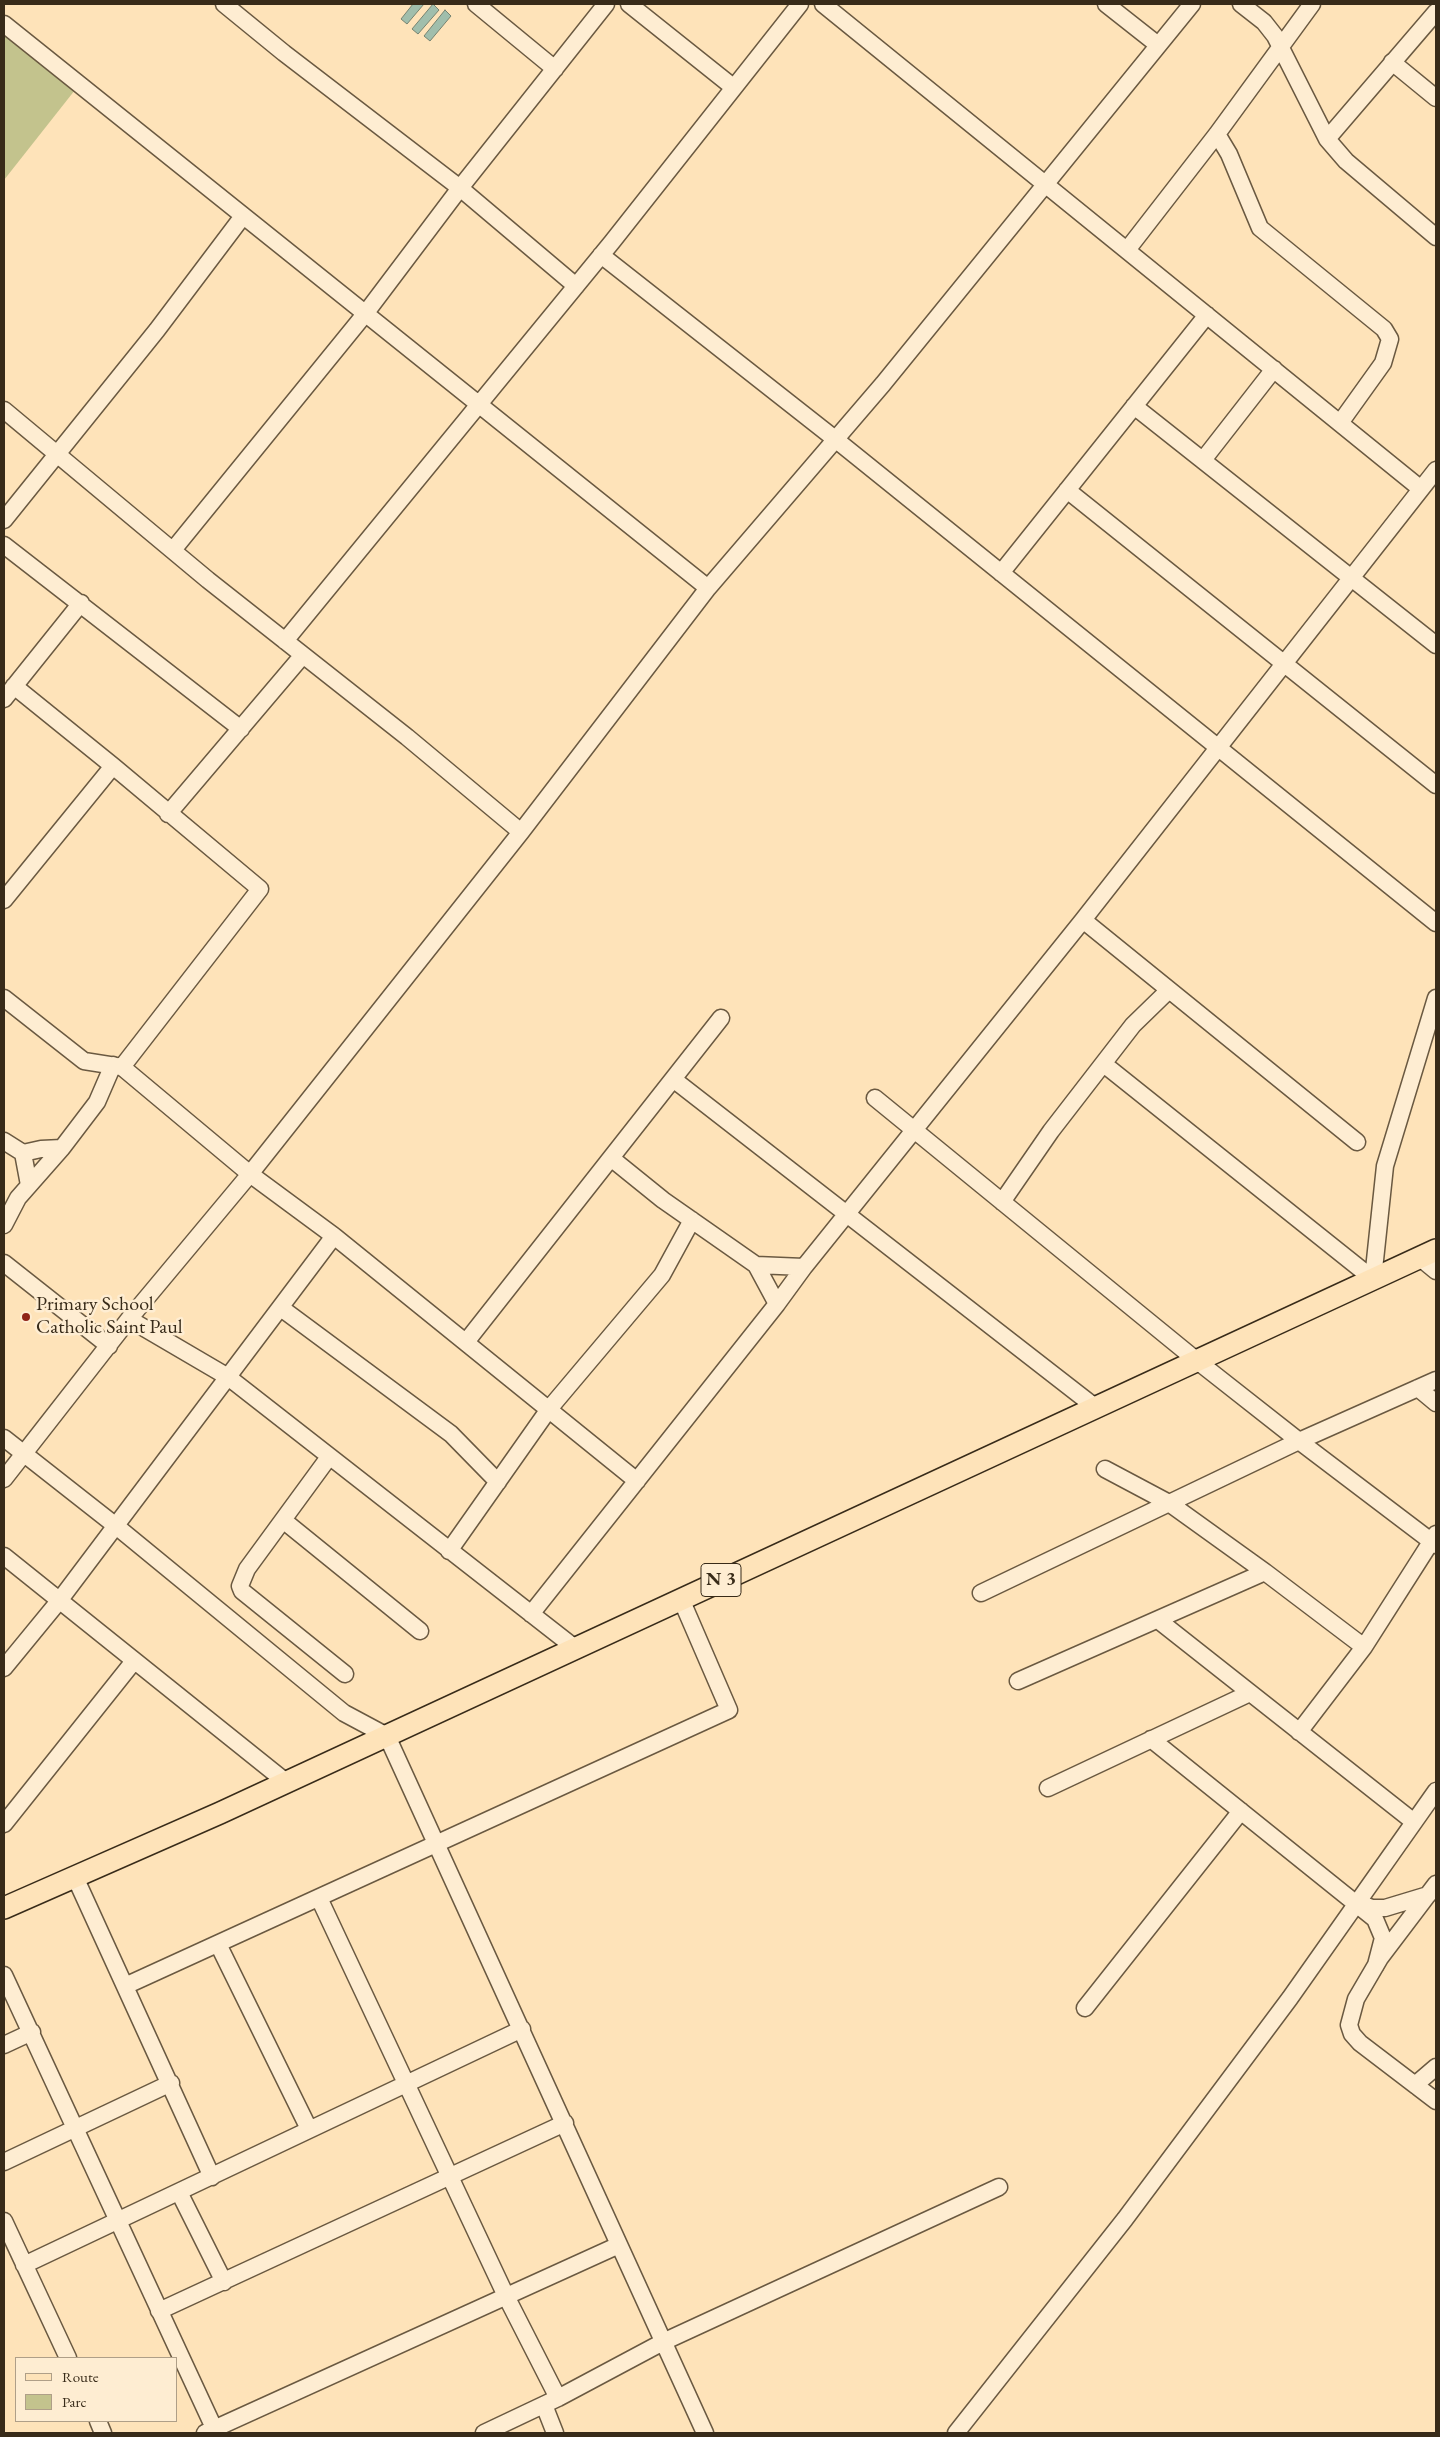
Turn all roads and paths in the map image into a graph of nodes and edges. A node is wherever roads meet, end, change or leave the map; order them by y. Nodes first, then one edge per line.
1 (224, 4) edge
2 (476, 4) edge
3 (606, 4) edge
4 (629, 4) edge
5 (800, 4) edge
6 (823, 4) edge
7 (1106, 4) edge
8 (1192, 4) edge
9 (1241, 4) edge
10 (1312, 4) edge
11 (1436, 12) edge
12 (4, 24) edge
13 (1158, 45) junction
14 (1280, 47) junction
15 (1392, 62) junction
16 (555, 69) junction
17 (733, 87) junction
18 (1436, 98) edge
19 (1217, 134) junction
20 (1327, 139) junction
21 (1046, 184) junction
22 (460, 188) junction
23 (243, 216) junction
24 (1436, 237) edge
25 (1127, 250) junction
26 (601, 256) junction
27 (576, 286) junction
28 (365, 314) junction
29 (1206, 315) junction
30 (1274, 369) junction
31 (479, 405) junction
32 (1134, 406) junction
33 (4, 410) edge
34 (1340, 423) junction
35 (835, 439) junction
36 (57, 454) junction
37 (1203, 460) junction
38 (1436, 470) edge
39 (1422, 489) junction
40 (1067, 490) junction
41 (4, 520) edge
42 (4, 545) edge
43 (173, 550) junction
44 (1001, 573) junction
45 (1351, 578) junction
46 (708, 588) junction
47 (80, 603) junction
48 (285, 641) junction
49 (1436, 645) edge
50 (303, 655) junction
51 (1285, 663) junction
52 (9, 693) edge
53 (241, 729) junction
54 (1218, 748) junction
55 (113, 766) junction
56 (1436, 785) edge
57 (168, 814) junction
58 (521, 832) junction
59 (4, 900) edge
60 (1083, 920) junction
61 (1436, 923) edge
62 (1169, 990) junction
63 (4, 998) edge
64 (1436, 998) edge
65 (721, 1018) dead end
66 (1105, 1064) junction
67 (117, 1066) junction
68 (673, 1079) junction
69 (875, 1098) dead end
70 (914, 1131) junction
71 (4, 1141) edge
72 (1357, 1142) dead end
73 (62, 1148) junction
74 (23, 1153) junction
75 (611, 1158) junction
76 (250, 1174) junction
77 (29, 1185) junction
78 (1002, 1202) junction
79 (848, 1215) junction
80 (692, 1220) junction
81 (4, 1225) edge
82 (334, 1236) junction
83 (1428, 1254) edge
84 (4, 1263) edge
85 (756, 1265) junction
86 (804, 1267) junction
87 (1436, 1271) edge
88 (1373, 1279) junction
89 (778, 1304) junction
90 (281, 1308) junction
91 (129, 1319) junction
92 (466, 1342) junction
93 (108, 1346) junction
94 (1196, 1360) junction
95 (228, 1378) junction
96 (1436, 1380) edge
97 (1418, 1388) junction
98 (1436, 1403) edge
99 (1095, 1407) junction
100 (549, 1410) junction
101 (4, 1438) edge
102 (1298, 1441) junction
103 (24, 1454) junction
104 (329, 1456) junction
105 (1105, 1469) dead end
106 (4, 1478) edge
107 (637, 1481) junction
108 (498, 1482) junction
109 (1169, 1503) junction
110 (283, 1520) junction
111 (116, 1526) junction
112 (1434, 1540) edge
113 (449, 1550) junction
114 (4, 1556) edge
115 (1265, 1572) junction
116 (980, 1593) dead end
117 (681, 1599) junction
118 (60, 1601) junction
119 (531, 1614) junction
120 (1158, 1620) junction
121 (420, 1631) dead end
122 (1364, 1647) junction
123 (574, 1648) junction
124 (134, 1661) junction
125 (4, 1668) edge
126 (345, 1674) dead end
127 (1018, 1681) dead end
128 (1250, 1693) junction
129 (1299, 1732) junction
130 (387, 1736) junction
131 (1151, 1740) junction
132 (286, 1782) junction
133 (1048, 1788) dead end
134 (1436, 1791) edge
135 (1241, 1811) junction
136 (1414, 1822) junction
137 (4, 1824) edge
138 (437, 1845) junction
139 (75, 1877) junction
140 (1432, 1889) edge
141 (319, 1898) junction
142 (1356, 1903) junction
143 (4, 1908) edge
144 (218, 1944) junction
145 (1376, 1965) junction
146 (4, 1975) edge
147 (125, 1986) junction
148 (1085, 2008) dead end
149 (522, 2029) junction
150 (32, 2032) junction
151 (4, 2045) edge
152 (1436, 2068) edge
153 (170, 2083) junction
154 (407, 2083) junction
155 (1415, 2085) junction
156 (1436, 2101) edge
157 (564, 2123) junction
158 (75, 2128) junction
159 (309, 2129) junction
160 (4, 2162) edge
161 (212, 2177) junction
162 (451, 2178) junction
163 (999, 2186) dead end
164 (179, 2192) junction
165 (4, 2221) edge
166 (117, 2221) junction
167 (619, 2245) junction
168 (24, 2265) junction
169 (224, 2282) junction
170 (506, 2296) junction
171 (159, 2311) junction
172 (663, 2342) junction
173 (68, 2357) edge
174 (551, 2402) junction
175 (209, 2431) edge
176 (484, 2433) edge
177 (555, 2433) edge
178 (705, 2433) edge
179 (956, 2433) edge

1 - 22 street
2 - 16 street
3 - 16 street
4 - 17 street
5 - 17 street
6 - 21 street
7 - 13 street
8 - 13 street
9 - 14 street
10 - 14 street
11 - 15 street
12 - 23 street
13 - 21 street
14 - 19 street
14 - 20 street
15 - 18 street
15 - 20 street
16 - 22 street
17 - 26 street
19 - 25 street
19 - 34 street
20 - 24 street
21 - 25 street
21 - 35 street
22 - 27 street
22 - 28 street
23 - 28 street
23 - 36 street
25 - 29 street
26 - 27 street
26 - 35 street
27 - 31 street
28 - 31 street
28 - 43 street
29 - 30 street
29 - 32 street
30 - 34 street
30 - 37 street
31 - 46 street
31 - 48 street
32 - 37 street
32 - 40 street
33 - 36 street
34 - 39 street
35 - 44 street
35 - 46 street
36 - 41 street
36 - 43 street
37 - 45 street
38 - 39 street
39 - 45 street
40 - 44 street
40 - 51 street
42 - 47 street
43 - 48 street
44 - 54 street
45 - 49 street
45 - 51 street
46 - 58 street
47 - 52 street
47 - 53 street
48 - 50 street
50 - 53 street
50 - 58 street
51 - 54 street
51 - 56 street
52 - 55 street
53 - 57 street
54 - 60 street
54 - 61 street
55 - 57 street
55 - 59 street
57 - 67 street
58 - 76 street
60 - 62 street
60 - 70 street
62 - 66 street
62 - 72 street
63 - 67 street
64 - 88 street
65 - 68 street
66 - 78 street
66 - 88 street
67 - 73 street
67 - 76 street
68 - 75 street
68 - 79 street
69 - 70 street
70 - 78 street
70 - 79 street
71 - 74 street
73 - 74 street
73 - 77 street
74 - 77 street
75 - 80 street
75 - 92 street
76 - 82 street
76 - 91 street
77 - 81 street
78 - 94 street
79 - 86 street
79 - 99 street
80 - 85 street
80 - 100 street
82 - 90 street
82 - 92 street
83 - 87 street
83 - 88 main road, N 3
84 - 93 street
85 - 86 street
85 - 89 street
86 - 89 street
88 - 94 main road, N 3
89 - 107 street
90 - 95 street
90 - 108 street
91 - 93 street
91 - 95 street
92 - 100 street
93 - 103 street
94 - 99 main road, N 3
94 - 102 street
95 - 104 street
95 - 111 street
96 - 97 street
97 - 98 street
97 - 102 street
99 - 117 main road, N 3
100 - 107 street
100 - 108 street
101 - 103 street
102 - 109 street
102 - 112 street
103 - 106 street
103 - 111 street
104 - 110 street
104 - 113 street
105 - 109 street
107 - 119 street
108 - 113 street
109 - 115 street
109 - 116 street
110 - 121 street
110 - 126 street
111 - 118 street
111 - 130 street
112 - 122 street
113 - 119 street
114 - 118 street
115 - 120 street
115 - 122 street
117 - 123 main road, N 3
117 - 138 street
118 - 124 street
118 - 125 street
119 - 123 street
120 - 127 street
120 - 128 street
122 - 129 street
123 - 130 main road, N 3
124 - 132 street
124 - 137 street
128 - 129 street
128 - 131 street
129 - 136 street
130 - 132 main road, N 3
130 - 138 street
131 - 133 street
131 - 135 street
132 - 139 main road, N 3
134 - 136 street
135 - 142 street
135 - 148 street
136 - 142 street
138 - 141 street
138 - 149 street
139 - 143 main road, N 3
139 - 147 street
140 - 142 street
140 - 145 street
141 - 144 street
141 - 154 street
142 - 145 street
142 - 179 street
144 - 147 street
144 - 159 street
145 - 155 street
146 - 150 street
147 - 153 street
149 - 154 street
149 - 157 street
150 - 151 street
150 - 158 street
152 - 155 street
153 - 158 street
153 - 161 street
154 - 159 street
154 - 162 street
155 - 156 street
157 - 162 street
157 - 167 street
158 - 160 street
158 - 166 street
159 - 161 street
161 - 164 street
162 - 169 street
162 - 170 street
163 - 172 street
164 - 166 street
164 - 169 street
165 - 168 street
166 - 168 street
166 - 171 street
167 - 170 street
167 - 172 street
168 - 173 street
169 - 171 street
170 - 174 street
170 - 175 street
171 - 175 street
172 - 174 street
172 - 178 street
174 - 176 street
174 - 177 street

